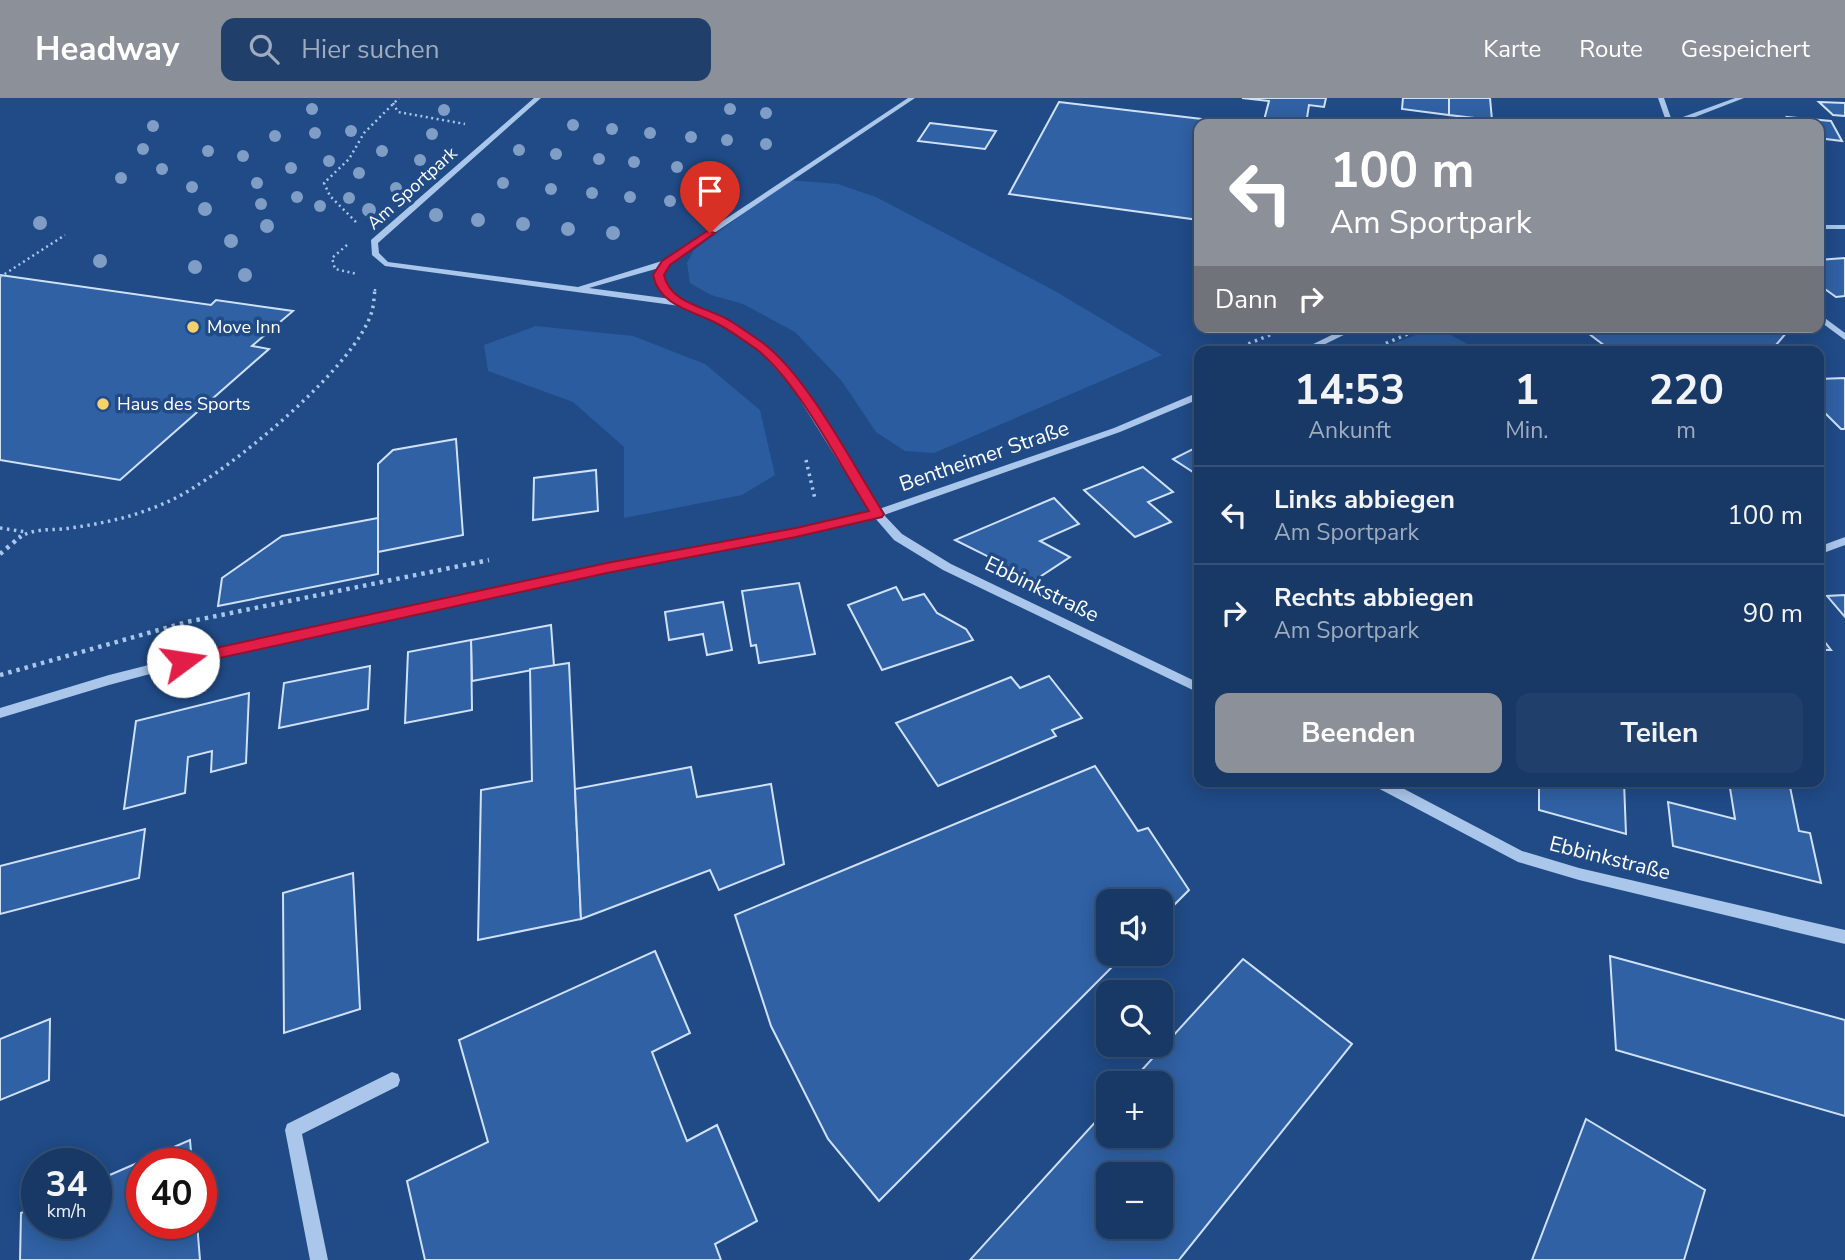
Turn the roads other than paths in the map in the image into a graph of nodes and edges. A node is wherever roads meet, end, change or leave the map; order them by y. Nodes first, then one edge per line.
1 (538, 98) edge
2 (912, 98) edge
3 (1661, 98) edge
4 (1741, 98) edge
5 (1669, 119) edge
6 (1684, 119) edge
7 (1824, 227) edge
8 (1845, 227) edge
9 (665, 263) junction
10 (574, 289) junction
11 (681, 303) junction
12 (1824, 321) edge
13 (1343, 333) edge
14 (1845, 337) edge
15 (1314, 346) edge
16 (1194, 397) edge
17 (877, 514) junction
18 (1845, 541) edge
19 (1824, 549) edge
20 (1194, 686) edge
21 (0, 713) edge
22 (1388, 787) edge
23 (1845, 937) edge
24 (392, 1080) dead end
25 (319, 1260) edge

1 - 10 street, Am Sportpark
2 - 9 street, Am Sportpark
3 - 5 street
4 - 6 street
7 - 8 street
9 - 10 street, Am Sportpark
9 - 11 street, Am Sportpark
10 - 11 street, Am Sportpark
11 - 17 street, Am Sportpark
12 - 14 street
13 - 15 street
16 - 17 street, Bentheimer Straße
17 - 20 street, Ebbinkstraße
17 - 21 street, Bentheimer Straße
18 - 19 street
22 - 23 street, Ebbinkstraße
24 - 25 street

